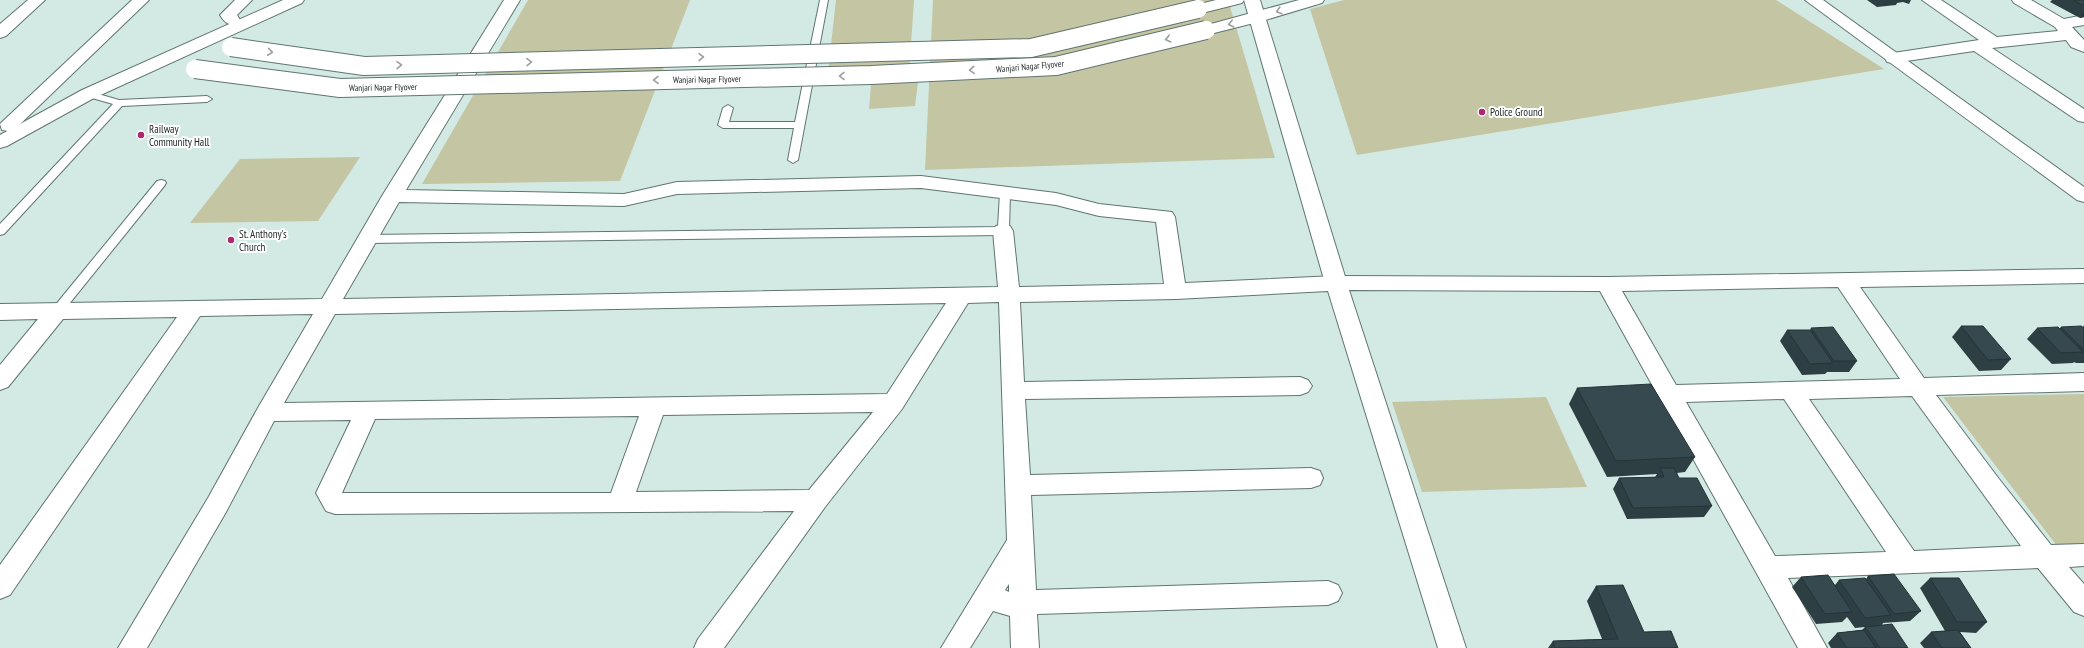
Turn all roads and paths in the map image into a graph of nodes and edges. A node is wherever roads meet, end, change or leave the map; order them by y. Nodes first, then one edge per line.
1 (37, 0) edge
2 (141, 0) edge
3 (244, 0) edge
4 (279, 0) edge
5 (296, 0) edge
6 (512, 0) edge
7 (824, 0) edge
8 (1236, 0) edge
9 (1252, 0) edge
10 (1316, 0) edge
11 (1813, 0) edge
12 (1930, 0) edge
13 (2020, 0) edge
14 (1256, 18) junction
15 (232, 20) junction
16 (2084, 20) edge
17 (2066, 30) junction
18 (0, 33) edge
19 (194, 41) junction
20 (1985, 43) junction
21 (2084, 48) edge
22 (1893, 58) junction
23 (147, 63) junction
24 (88, 94) junction
25 (207, 99) dead end
26 (119, 103) junction
27 (728, 108) dead end
28 (2084, 117) edge
29 (800, 125) junction
30 (4, 128) edge
31 (0, 142) edge
32 (793, 160) dead end
33 (161, 183) dead end
34 (1005, 193) junction
35 (392, 196) junction
36 (2084, 196) edge
37 (0, 231) edge
38 (1003, 231) junction
39 (367, 239) junction
40 (2084, 276) edge
41 (1844, 280) junction
42 (1336, 283) junction
43 (1607, 284) junction
44 (1176, 292) junction
45 (1009, 295) junction
46 (962, 296) junction
47 (327, 306) junction
48 (194, 309) junction
49 (57, 311) junction
50 (0, 312) edge
51 (0, 381) edge
52 (2084, 382) edge
53 (1300, 386) dead end
54 (1918, 387) junction
55 (1790, 390) junction
56 (1013, 391) junction
57 (1669, 394) junction
58 (894, 403) junction
59 (654, 408) junction
60 (367, 411) junction
61 (267, 412) junction
62 (1311, 478) dead end
63 (1018, 485) junction
64 (816, 500) junction
65 (620, 503) junction
66 (1021, 540) junction
67 (2084, 555) edge
68 (2044, 557) junction
69 (1908, 563) junction
70 (1766, 568) junction
71 (0, 587) edge
72 (1328, 592) dead end
73 (986, 597) junction
74 (2084, 604) edge
75 (1024, 605) junction
76 (132, 648) edge
77 (708, 648) edge
78 (955, 648) edge
79 (1026, 648) edge
80 (1452, 648) edge
81 (1813, 648) edge

1 - 18 street
2 - 30 street
3 - 15 street
4 - 15 street
5 - 19 street
6 - 35 street
7 - 29 lane
19 -> 8 street, Wanjari Nagar Flyover, bridge
9 - 14 street
10 -> 14 street, Wanjari Nagar Flyover
11 - 22 street
12 - 20 street
13 - 17 street
14 -> 23 street, Wanjari Nagar Flyover, bridge
14 - 42 street
15 - 19 street
16 - 17 street
17 - 20 street
17 - 21 street
19 - 23 street
20 - 22 street
20 - 28 street
22 - 36 street
23 - 24 street
23 - 30 street
24 - 26 lane
24 - 31 street
25 - 26 lane
26 - 37 lane
27 - 29 lane
29 - 32 lane
33 - 49 lane
34 - 35 street
34 - 38 lane
34 - 44 street
35 - 39 street
38 - 39 lane
38 - 45 street
39 - 47 street
40 - 41 street
41 - 43 street
41 - 54 street
42 - 43 street
42 - 44 street
42 - 80 street
43 - 57 street
44 - 45 street
45 - 46 street
45 - 56 street
46 - 47 street
46 - 58 street
47 - 48 street
47 - 61 street
48 - 49 street
48 - 71 street
49 - 50 street
49 - 51 street
52 - 54 street
53 - 56 street
54 - 55 street
54 - 68 street
55 - 57 street
55 - 69 street
56 - 63 street
57 - 70 street
58 - 59 street
58 - 64 street
59 - 60 street
59 - 65 street
60 - 61 street
60 - 65 street
61 - 76 street
62 - 63 street
63 - 66 street
64 - 65 street
64 - 77 street
66 - 73 street
66 - 75 street
67 - 68 street
68 - 69 street
68 - 74 street
69 - 70 street
70 - 81 street
72 - 75 street
73 - 75 street
73 - 78 street
75 - 79 street

